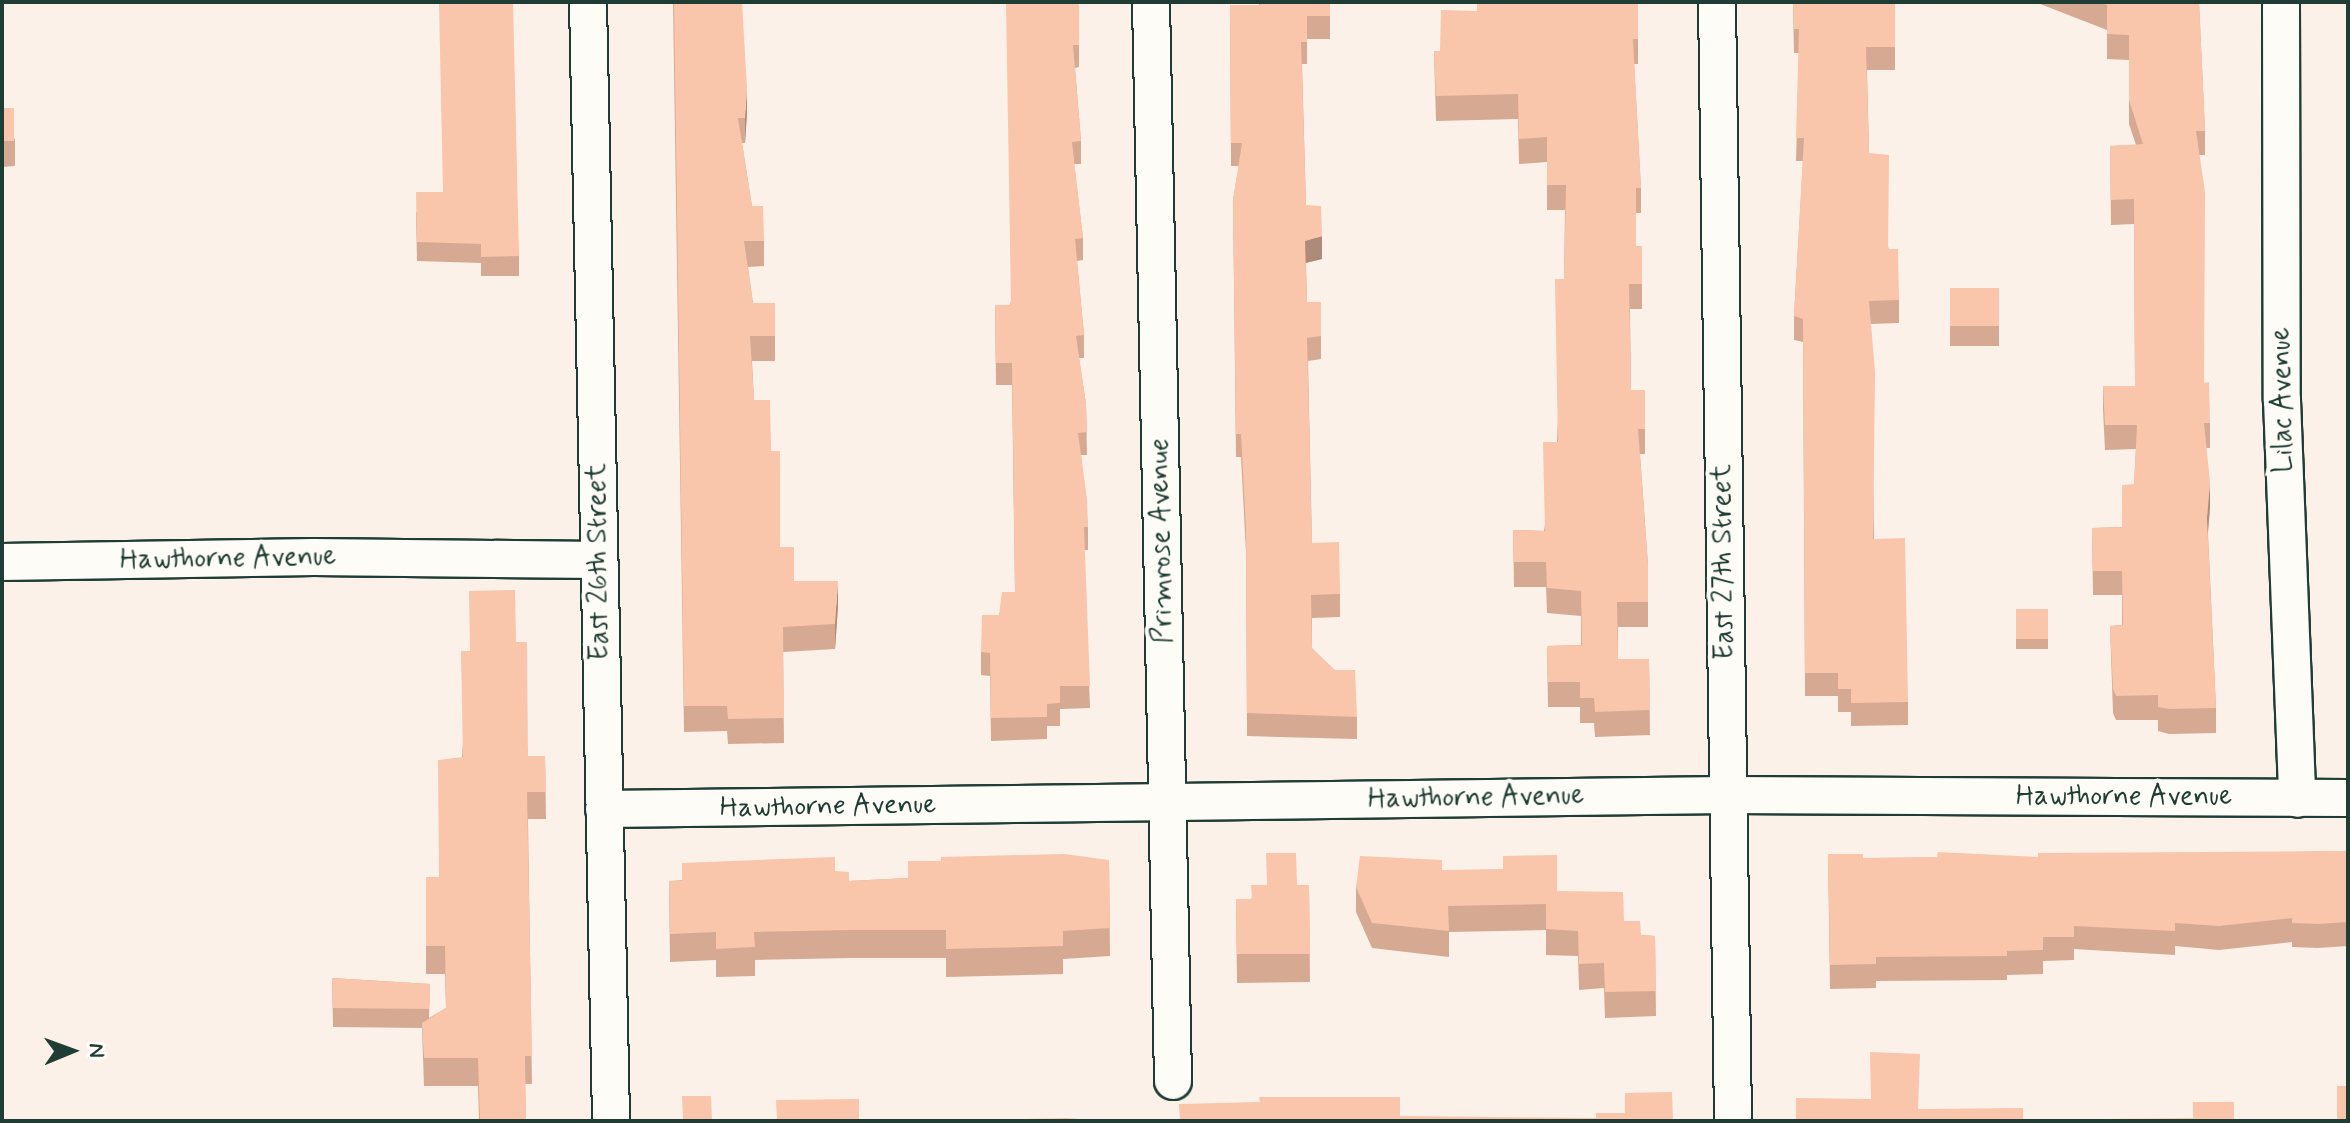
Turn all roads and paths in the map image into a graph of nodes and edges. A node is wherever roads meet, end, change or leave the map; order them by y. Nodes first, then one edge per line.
1 (588, 2) edge
2 (1151, 2) edge
3 (1717, 2) edge
4 (2281, 2) edge
5 (599, 560) junction
6 (2, 562) edge
7 (1727, 795) junction
8 (2348, 798) edge
9 (2297, 799) junction
10 (1168, 803) junction
11 (604, 809) junction
12 (1173, 1081) dead end
13 (611, 1121) edge
14 (1733, 1121) edge

1 - 5 street, East 26th Street
2 - 10 street, Primrose Avenue
3 - 7 street, East 27th Street
4 - 9 street, Lilac Avenue
5 - 6 street, Hawthorne Avenue
5 - 11 street, East 26th Street
7 - 9 street, Hawthorne Avenue
7 - 10 street, Hawthorne Avenue
7 - 14 street, East 27th Street
8 - 9 street, Hawthorne Avenue
10 - 11 street, Hawthorne Avenue
10 - 12 street, Primrose Avenue
11 - 13 street, East 26th Street

